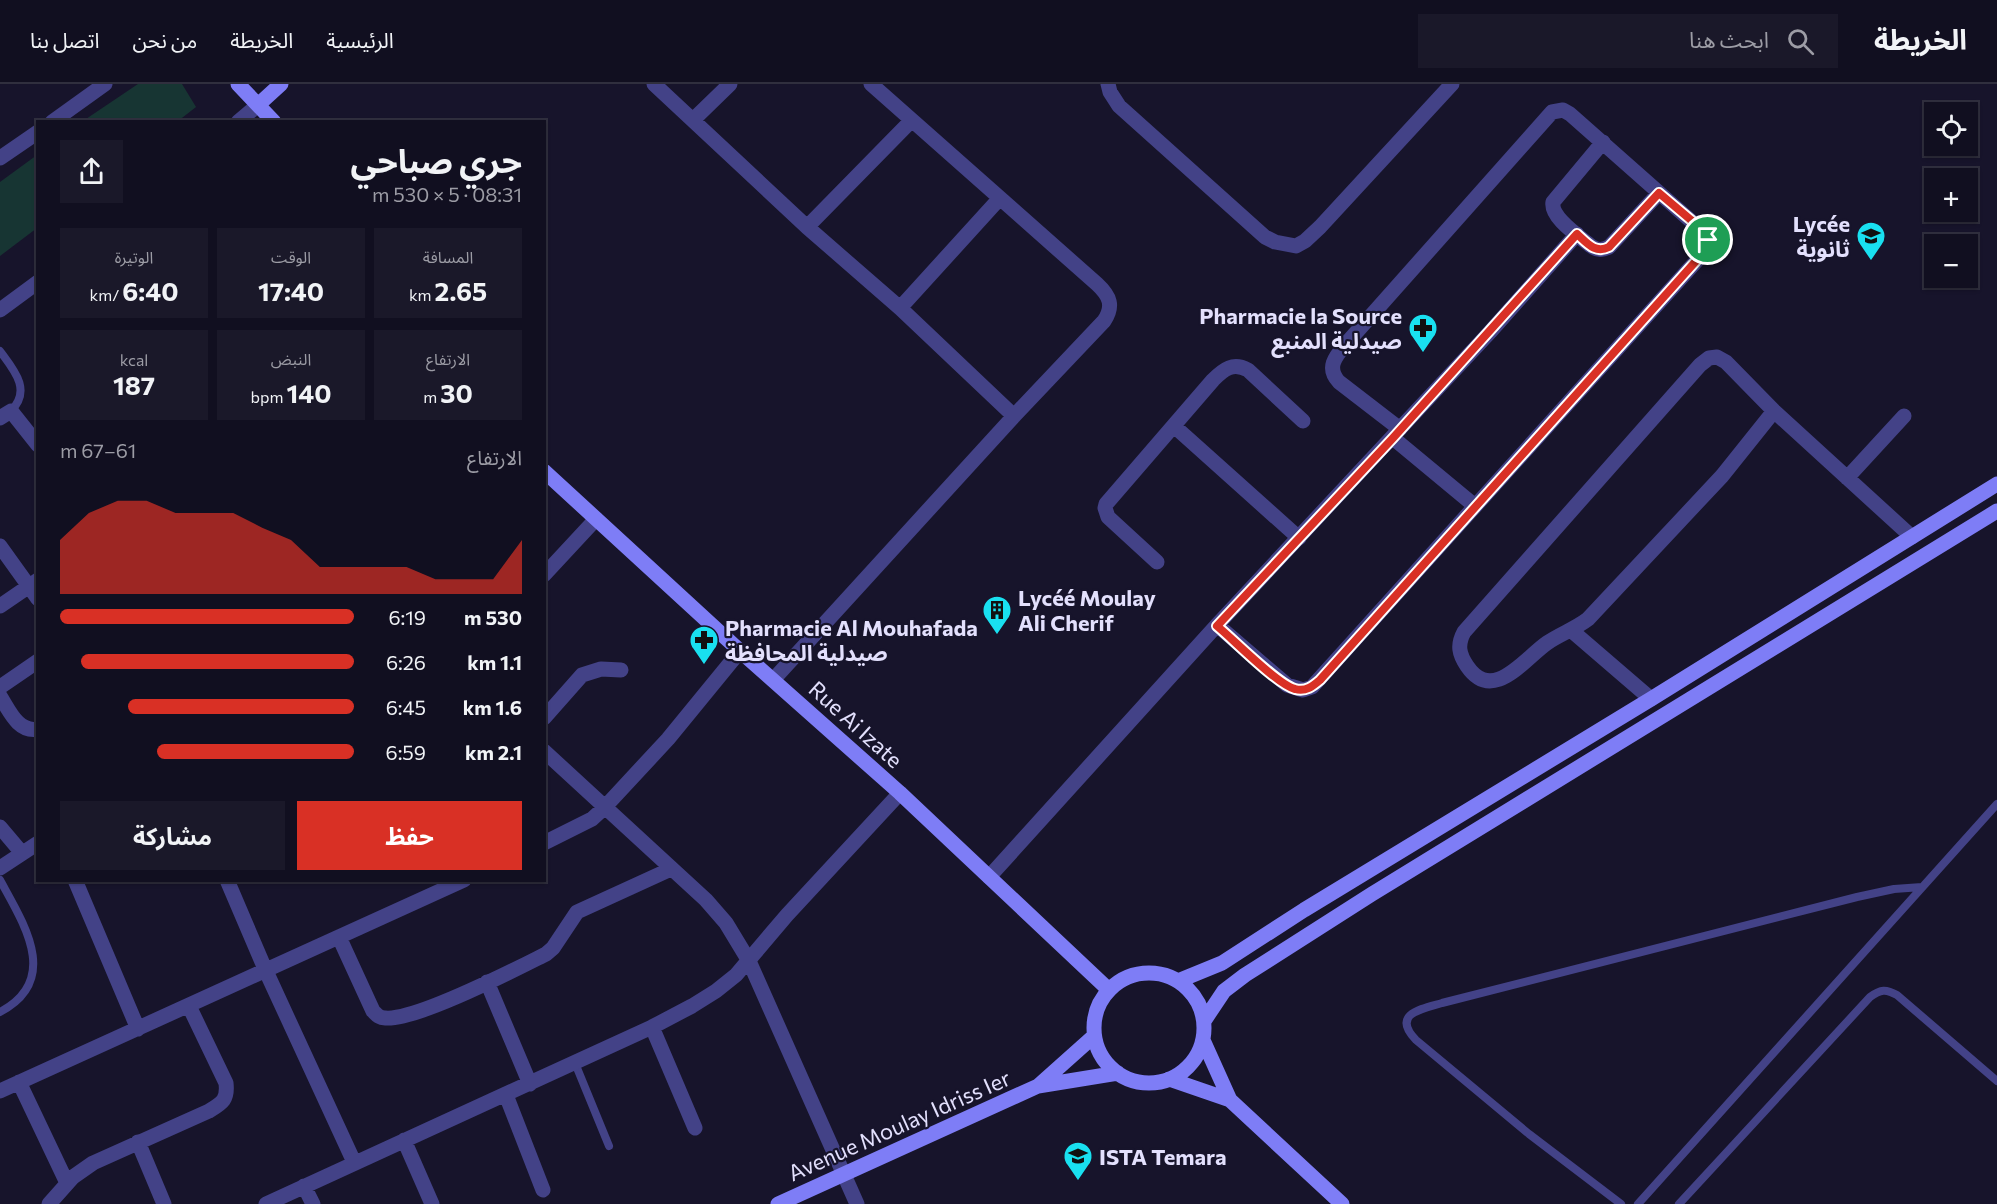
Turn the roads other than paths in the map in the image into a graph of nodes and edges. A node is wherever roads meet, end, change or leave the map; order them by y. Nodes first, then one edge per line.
1 (105, 84) edge
2 (238, 84) edge
3 (281, 84) edge
4 (654, 84) edge
5 (730, 84) edge
6 (871, 84) edge
7 (1108, 84) edge
8 (1452, 84) edge
9 (258, 105) junction
10 (55, 120) edge
11 (240, 120) edge
12 (272, 120) edge
13 (693, 120) junction
14 (911, 121) junction
15 (36, 133) edge
16 (1603, 142) junction
17 (0, 158) edge
18 (1659, 193) junction
19 (1000, 198) junction
20 (807, 227) junction
21 (1577, 234) junction
22 (36, 283) edge
23 (900, 308) junction
24 (0, 310) edge
25 (0, 351) edge
26 (1774, 411) junction
27 (5, 414) edge
28 (1014, 416) junction
29 (1904, 416) dead end
30 (1303, 421) dead end
31 (1174, 426) junction
32 (1397, 433) junction
33 (36, 443) edge
34 (546, 473) edge
35 (1847, 478) junction
36 (1997, 484) edge
37 (1475, 506) junction
38 (1997, 510) edge
39 (596, 519) junction
40 (1912, 537) junction
41 (1299, 538) junction
42 (0, 546) edge
43 (1157, 562) dead end
44 (546, 573) edge
45 (34, 589) edge
46 (0, 606) edge
47 (1217, 626) junction
48 (1572, 631) junction
49 (740, 651) junction
50 (36, 662) edge
51 (621, 670) dead end
52 (773, 680) junction
53 (0, 687) edge
54 (0, 696) edge
55 (1651, 699) junction
56 (546, 716) edge
57 (36, 729) edge
58 (546, 753) edge
59 (900, 793) junction
60 (1997, 804) edge
61 (604, 808) junction
62 (0, 827) edge
63 (546, 842) edge
64 (36, 844) edge
65 (22, 853) junction
66 (0, 868) edge
67 (671, 869) junction
68 (989, 877) junction
69 (0, 880) edge
70 (76, 882) edge
71 (228, 882) edge
72 (460, 882) edge
73 (1922, 887) junction
74 (339, 937) junction
75 (748, 961) junction
76 (265, 969) junction
77 (1178, 981) junction
78 (487, 982) junction
79 (1109, 990) junction
80 (189, 1006) junction
81 (0, 1012) edge
82 (1204, 1021) junction
83 (652, 1027) junction
84 (138, 1029) junction
85 (1094, 1035) junction
86 (1203, 1040) junction
87 (575, 1063) junction
88 (1118, 1073) junction
89 (1169, 1079) junction
90 (1997, 1081) edge
91 (19, 1082) junction
92 (530, 1084) junction
93 (1038, 1086) junction
94 (0, 1090) edge
95 (506, 1095) junction
96 (1230, 1100) junction
97 (695, 1128) dead end
98 (404, 1140) junction
99 (138, 1142) junction
100 (609, 1146) dead end
101 (354, 1162) junction
102 (843, 1175) junction
103 (67, 1183) junction
104 (304, 1186) junction
105 (543, 1190) dead end
106 (48, 1204) edge
107 (164, 1204) edge
108 (266, 1204) edge
109 (313, 1204) edge
110 (432, 1204) edge
111 (778, 1204) edge
112 (856, 1204) edge
113 (1342, 1204) edge
114 (1621, 1204) edge
115 (1638, 1204) edge
116 (1678, 1204) edge

1 - 10 street
2 - 9 street
3 - 9 street
4 - 13 street
5 - 13 street
6 - 14 street
7 - 8 street
9 - 11 street
9 - 12 street
13 - 20 street
14 - 19 street
14 - 20 street
15 - 17 street
16 - 18 street
16 - 21 street
16 - 32 street
18 - 21 street
18 - 37 street
19 - 23 street
19 - 28 street
20 - 23 street
21 - 32 street
22 - 24 street
23 - 28 street
25 - 27 lane
26 - 35 street
26 - 48 street
26 - 48 street
27 - 33 street
28 - 52 street
29 - 35 street
30 - 31 street
31 - 41 street
31 - 43 street
32 - 37 street
32 - 41 street
34 - 39 street, Rue Ai Izate
35 - 40 street
36 - 40 street
37 - 47 street
38 - 82 street
39 - 44 street
39 - 49 street, Rue Ai Izate
40 - 55 street
41 - 47 street
42 - 45 street
45 - 46 street
47 - 68 street
48 - 55 street
49 - 52 street, Rue Ai Izate
49 - 61 street
50 - 53 street
51 - 56 street
52 - 59 street, Rue Ai Izate
54 - 57 street
55 - 77 street
58 - 61 street
59 - 68 street, Rue Ai Izate
59 - 75 street
60 - 73 lane
61 - 63 street
61 - 67 street
62 - 65 street
64 - 65 street
65 - 66 street
67 - 75 street
67 - 78 street
68 - 79 street, Rue Ai Izate
69 - 81 lane
70 - 84 street
71 - 76 street
72 - 74 street
73 - 114 lane
73 - 115 lane
74 - 76 street
74 - 78 street
75 - 83 street
75 - 102 street
76 - 80 street
76 - 101 street
77 - 79 street
77 - 82 street
78 - 92 street
79 - 85 street
80 - 84 street
80 - 99 street
82 - 86 street
83 - 87 street
83 - 97 street
84 - 91 street
85 - 88 street
85 - 93 street
86 - 89 street
86 - 96 street
87 - 92 street
87 - 100 lane
88 - 89 street
88 - 93 street
89 - 96 street
90 - 116 lane
91 - 94 street
91 - 103 street
92 - 95 street
93 - 102 street, Avenue Moulay Idriss Ier
95 - 98 street
95 - 105 street
96 - 113 street
98 - 101 street
98 - 110 street
99 - 103 street
99 - 107 street
101 - 104 street
102 - 111 street, Avenue Moulay Idriss Ier
102 - 112 street
103 - 106 street
104 - 108 street
104 - 109 street

